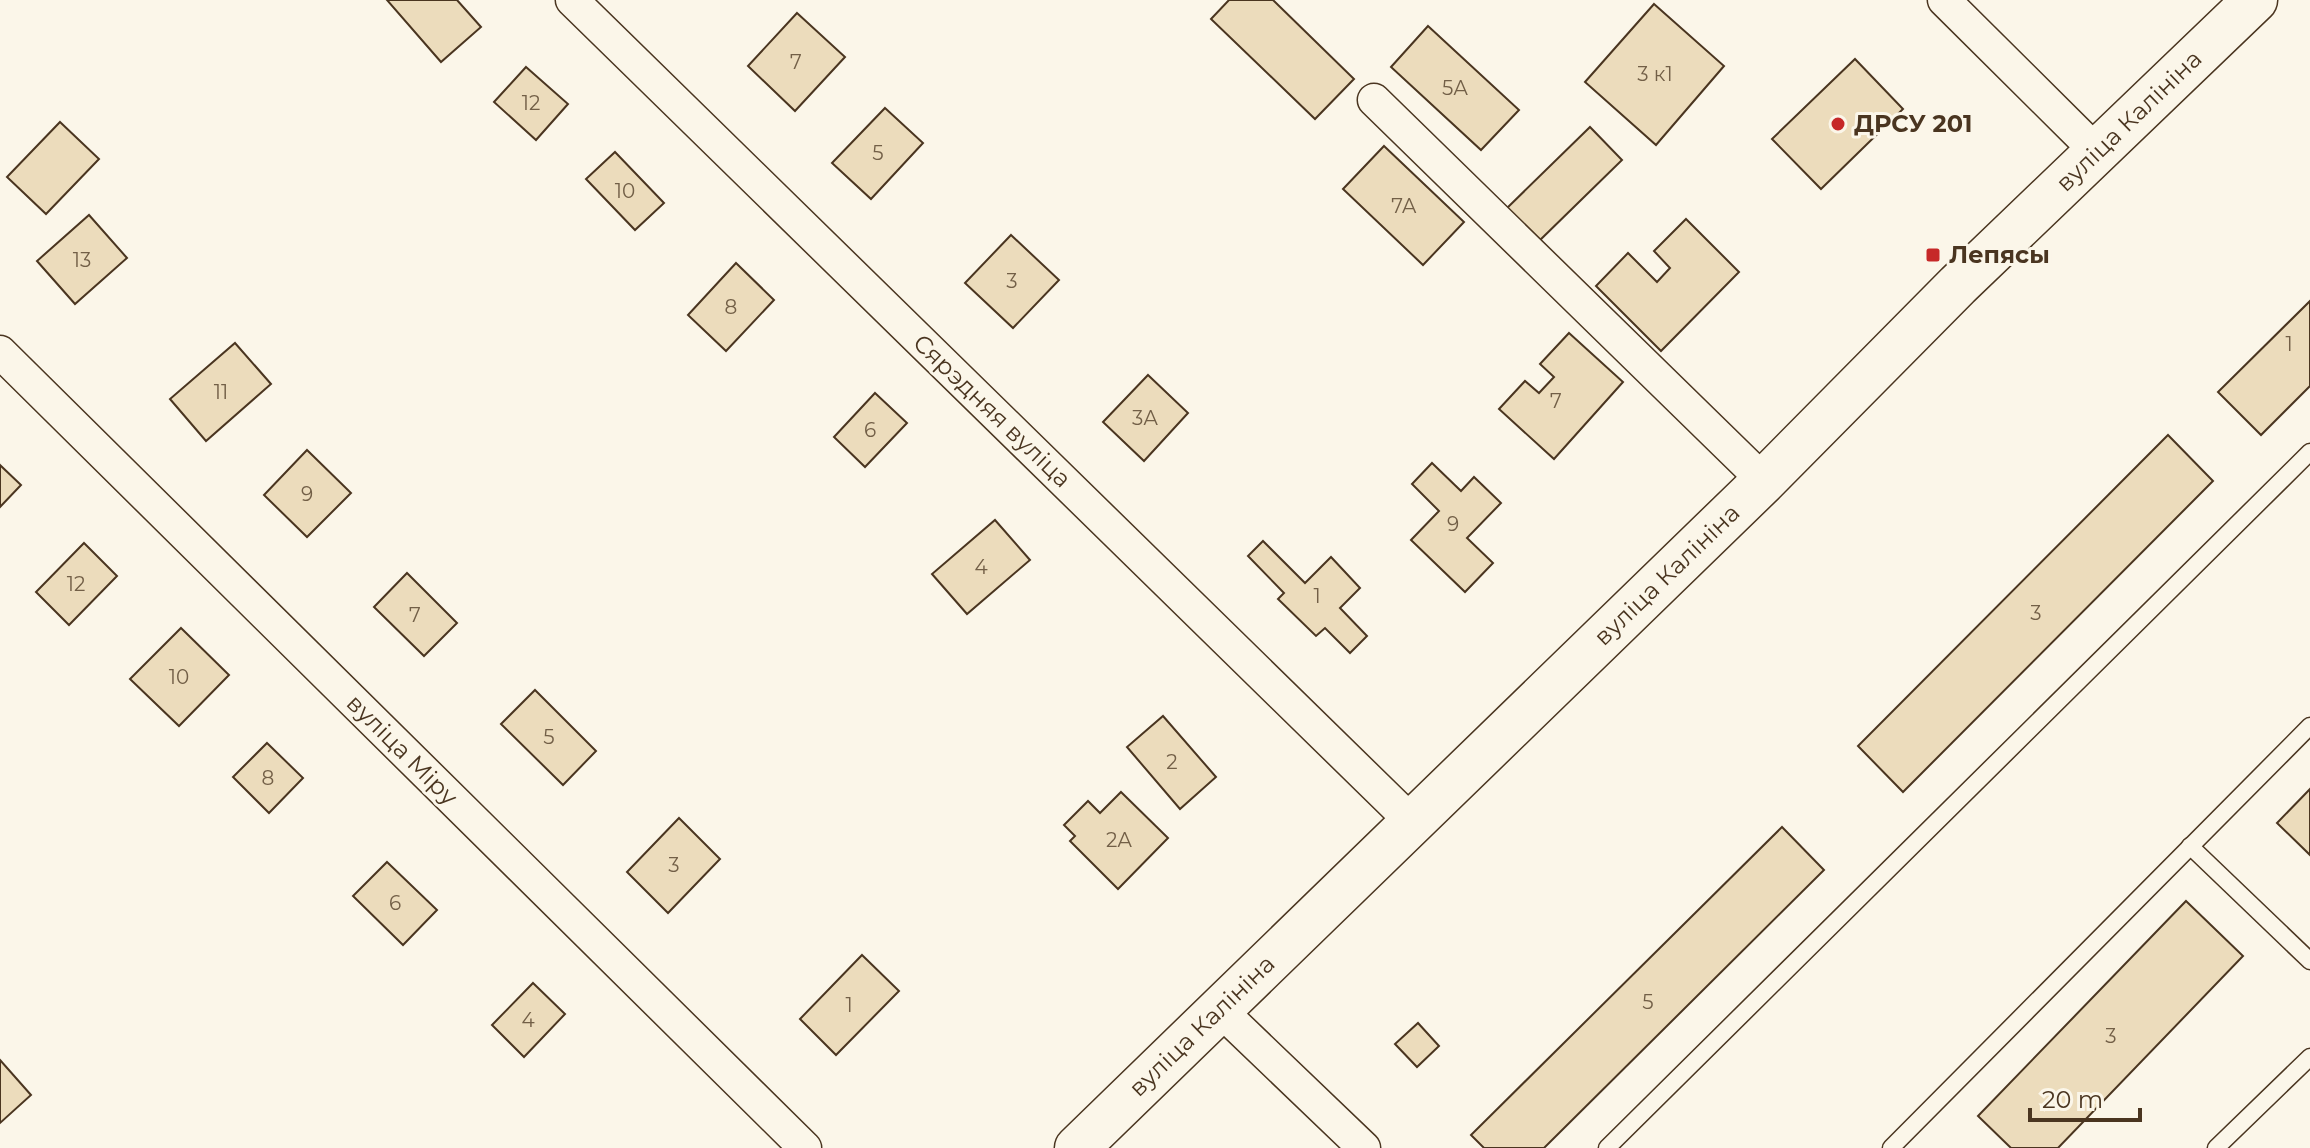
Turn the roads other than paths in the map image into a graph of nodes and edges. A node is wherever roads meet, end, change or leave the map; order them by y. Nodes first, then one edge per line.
1 (572, 0) edge
2 (1944, 0) edge
3 (2255, 0) edge
4 (1374, 100) dead end
5 (2098, 153) junction
6 (0, 352) edge
7 (2310, 452) edge
8 (1764, 481) junction
9 (2310, 726) edge
10 (1412, 822) junction
11 (2190, 846) junction
12 (2310, 961) edge
13 (1219, 1009) junction
14 (2310, 1057) edge
15 (805, 1148) edge
16 (1077, 1148) edge
17 (1364, 1148) edge
18 (1607, 1148) edge
19 (1891, 1148) edge
20 (2216, 1148) edge

1 - 10 street, Сярэдняя вуліца
2 - 5 street
3 - 5 street, вуліца Калініна
4 - 8 street
5 - 8 street, вуліца Калініна
6 - 15 street, вуліца Міру
7 - 18 lane
8 - 10 street, вуліца Калініна
9 - 11 lane
10 - 13 street, вуліца Калініна
11 - 12 lane
11 - 19 lane
13 - 16 street, вуліца Калініна
13 - 17 street
14 - 20 lane

